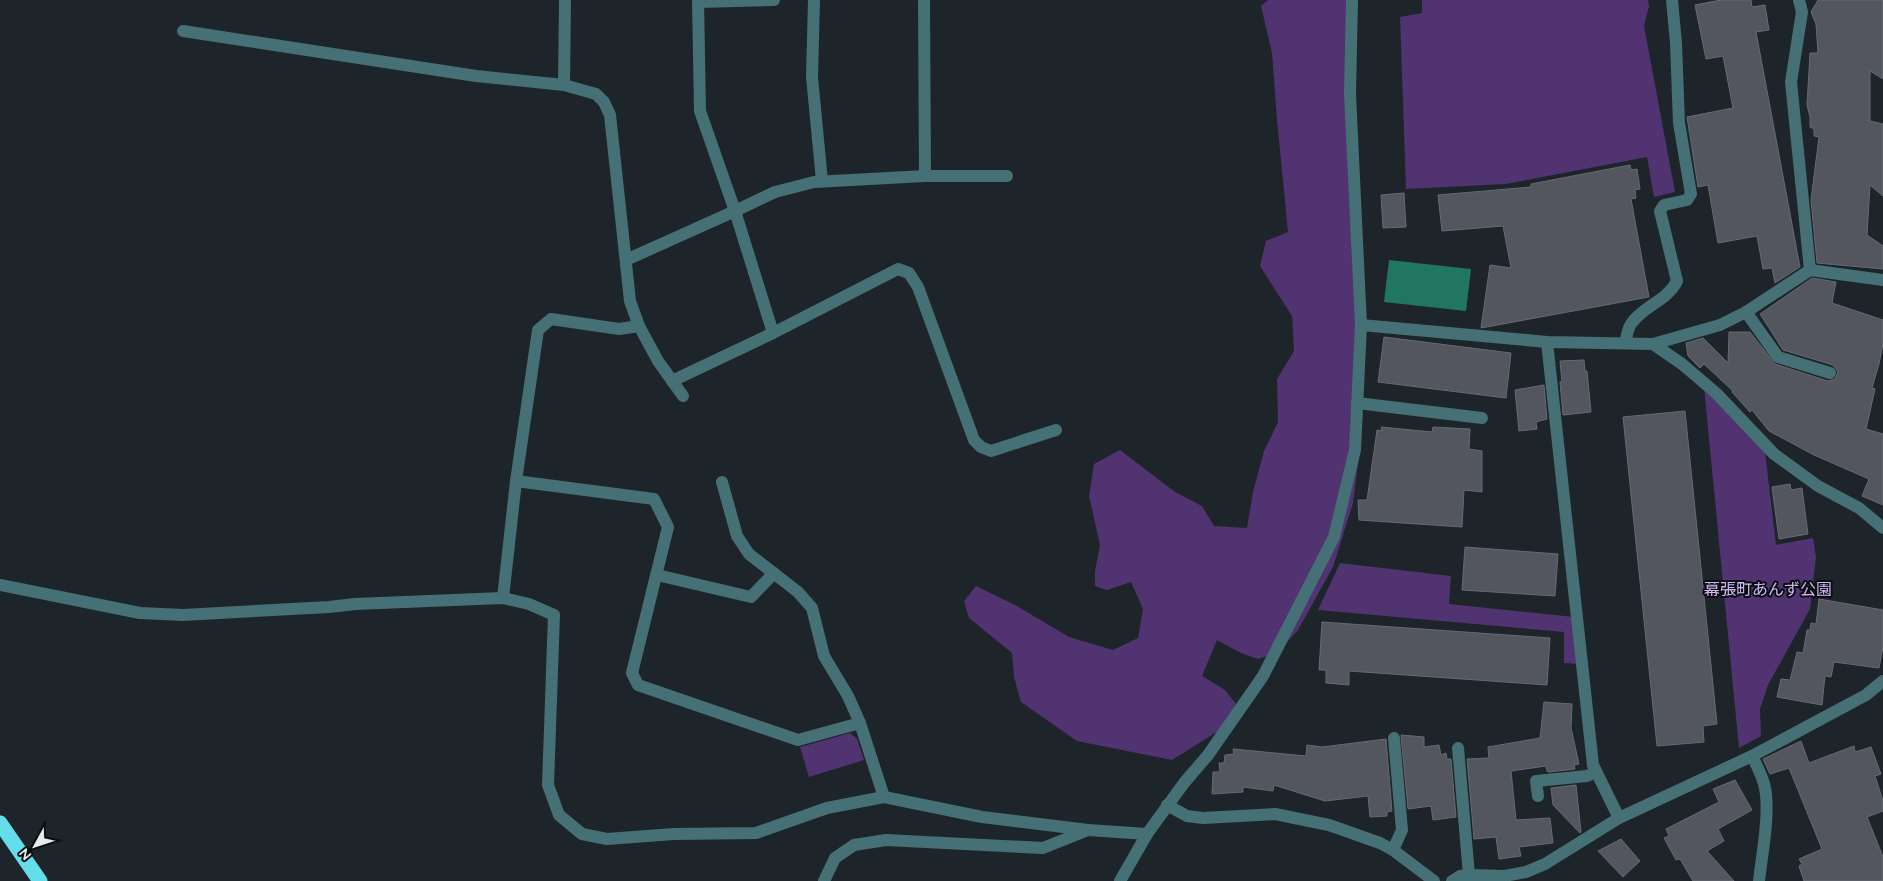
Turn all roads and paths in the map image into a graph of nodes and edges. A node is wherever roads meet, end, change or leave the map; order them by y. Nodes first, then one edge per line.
1 (565, 0) edge
2 (774, 0) edge
3 (814, 0) edge
4 (924, 0) edge
5 (1352, 0) edge
6 (1672, 0) edge
7 (1799, 0) edge
8 (698, 1) edge
9 (183, 31) dead end
10 (564, 85) junction
11 (925, 176) junction
12 (1007, 176) dead end
13 (822, 181) junction
14 (735, 211) junction
15 (626, 260) junction
16 (1810, 270) junction
17 (1883, 280) edge
18 (1746, 312) junction
19 (639, 326) junction
20 (1361, 326) junction
21 (773, 333) junction
22 (1547, 342) junction
23 (1625, 343) junction
24 (1653, 344) junction
25 (1830, 373) dead end
26 (672, 381) junction
27 (683, 396) dead end
28 (1357, 403) junction
29 (1482, 418) dead end
30 (1056, 430) dead end
31 (516, 481) junction
32 (722, 482) dead end
33 (1883, 528) edge
34 (774, 573) junction
35 (657, 575) junction
36 (0, 585) edge
37 (503, 598) junction
38 (1883, 681) edge
39 (860, 723) junction
40 (1394, 738) dead end
41 (1458, 748) dead end
42 (1752, 756) junction
43 (1596, 772) junction
44 (1538, 796) dead end
45 (884, 797) junction
46 (1167, 806) junction
47 (1619, 818) junction
48 (0, 823) edge
49 (1088, 830) junction
50 (1147, 834) junction
51 (1393, 850) junction
52 (1468, 875) junction
53 (40, 881) edge
54 (824, 881) edge
55 (1120, 881) edge
56 (1434, 881) edge
57 (1452, 881) edge
58 (1759, 881) edge

1 - 10 street
2 - 8 street
3 - 13 street
4 - 11 street
5 - 20 street
6 - 23 street
7 - 16 street
8 - 14 street
9 - 10 street
10 - 15 street
11 - 12 street
11 - 13 street
13 - 14 street
14 - 15 street
14 - 21 street
15 - 19 street
16 - 17 street
16 - 18 street
18 - 24 street
18 - 25 street
19 - 26 street
19 - 31 street
20 - 22 street
20 - 28 street
21 - 26 street
21 - 30 street
22 - 23 street
22 - 43 street
23 - 24 street
24 - 33 street
26 - 27 street
28 - 29 street
28 - 46 street
31 - 35 street
31 - 37 street
32 - 34 street
34 - 35 street
34 - 39 street
35 - 39 street
36 - 37 street
37 - 45 street
38 - 42 street
39 - 45 street
40 - 51 street
41 - 52 street
42 - 47 street
42 - 58 street
43 - 44 street
43 - 47 street
45 - 49 street
46 - 50 street
46 - 51 street
47 - 52 street
48 - 53 highway
49 - 50 street
49 - 54 street
50 - 55 street
51 - 56 street
52 - 57 street

